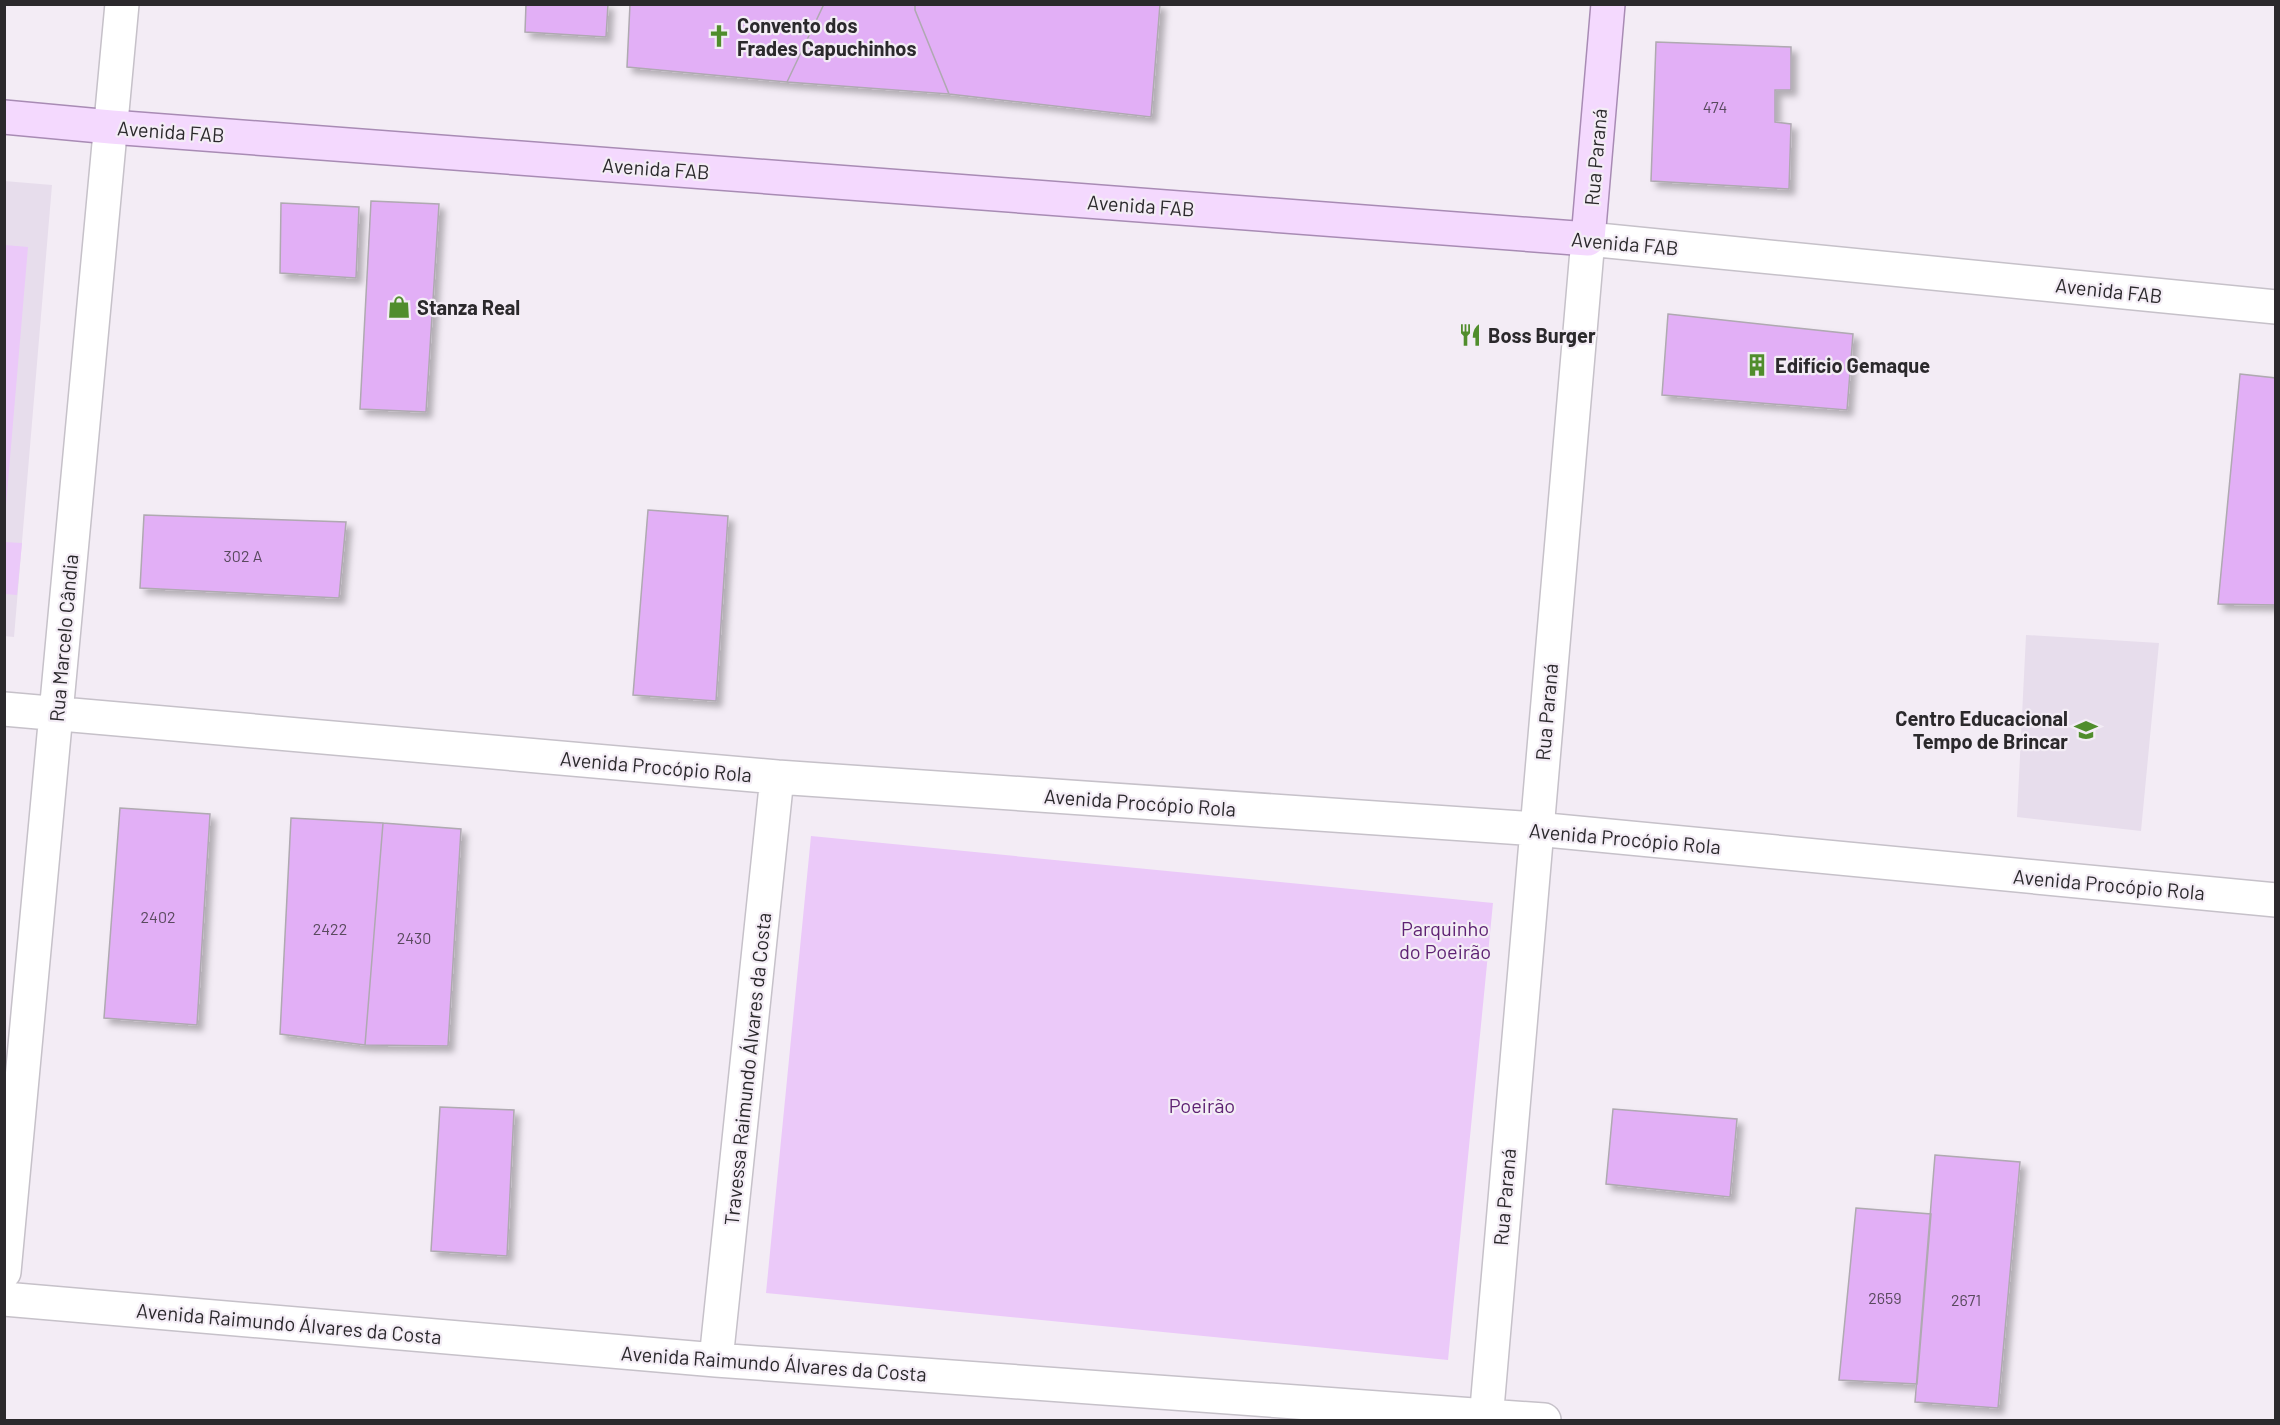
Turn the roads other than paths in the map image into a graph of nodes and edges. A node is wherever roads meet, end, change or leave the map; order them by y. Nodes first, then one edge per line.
1 (122, 4) edge
2 (1608, 4) edge
3 (4, 117) edge
4 (111, 127) junction
5 (1588, 239) junction
6 (2276, 307) edge
7 (4, 709) edge
8 (56, 713) junction
9 (777, 777) junction
10 (1536, 829) junction
11 (2276, 900) edge
12 (4, 1272) edge
13 (4, 1299) edge
14 (716, 1360) junction
15 (1486, 1418) edge
16 (1544, 1420) edge

1 - 4 street, Rua Marcelo Cândia
2 - 5 main road, Rua Paraná
3 - 4 main road, Avenida FAB
4 - 5 main road, Avenida FAB
4 - 8 street, Rua Marcelo Cândia
5 - 6 street, Avenida FAB
5 - 10 street, Rua Paraná
7 - 8 street, Avenida Procópio Rola
8 - 9 street, Avenida Procópio Rola
8 - 12 street, Rua Marcelo Cândia
9 - 10 street, Avenida Procópio Rola
9 - 14 street, Travessa Raimundo Álvares da Costa
10 - 11 street, Avenida Procópio Rola
10 - 15 street, Rua Paraná
13 - 14 street, Avenida Raimundo Álvares da Costa
14 - 15 street, Avenida Raimundo Álvares da Costa
15 - 16 street, Avenida Raimundo Álvares da Costa

